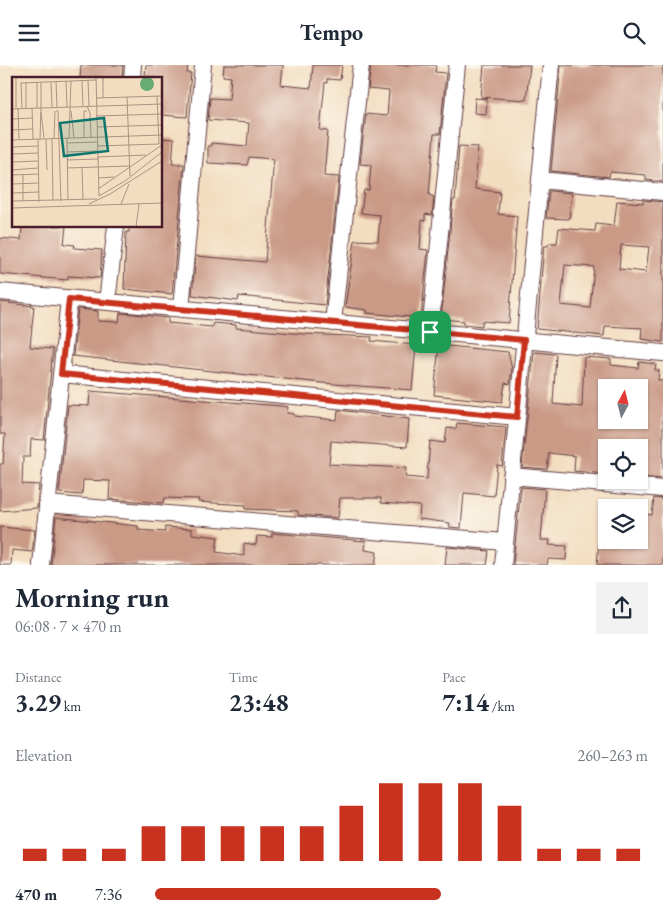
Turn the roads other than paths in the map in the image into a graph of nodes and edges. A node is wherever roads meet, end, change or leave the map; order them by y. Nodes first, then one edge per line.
1 (203, 65) edge
2 (361, 65) edge
3 (457, 65) edge
4 (551, 65) edge
5 (540, 181) junction
6 (663, 192) edge
7 (116, 227) edge
8 (0, 292) edge
9 (69, 299) junction
10 (107, 302) junction
11 (181, 309) junction
12 (333, 323) junction
13 (430, 332) junction
14 (524, 340) junction
15 (663, 353) edge
16 (61, 374) junction
17 (517, 417) junction
18 (511, 476) junction
19 (663, 489) edge
20 (47, 504) junction
21 (505, 542) junction
22 (41, 565) edge
23 (502, 565) edge

1 - 11 street
2 - 12 street
3 - 13 street
4 - 5 street
5 - 6 street
5 - 14 street
7 - 10 street
8 - 9 street
9 - 10 street
9 - 16 street
10 - 11 street
11 - 12 street
12 - 13 street
13 - 14 street
14 - 15 street
14 - 17 street
16 - 17 street
16 - 20 street
17 - 18 street
18 - 19 street
18 - 21 street
20 - 21 street
20 - 22 street
21 - 23 street

